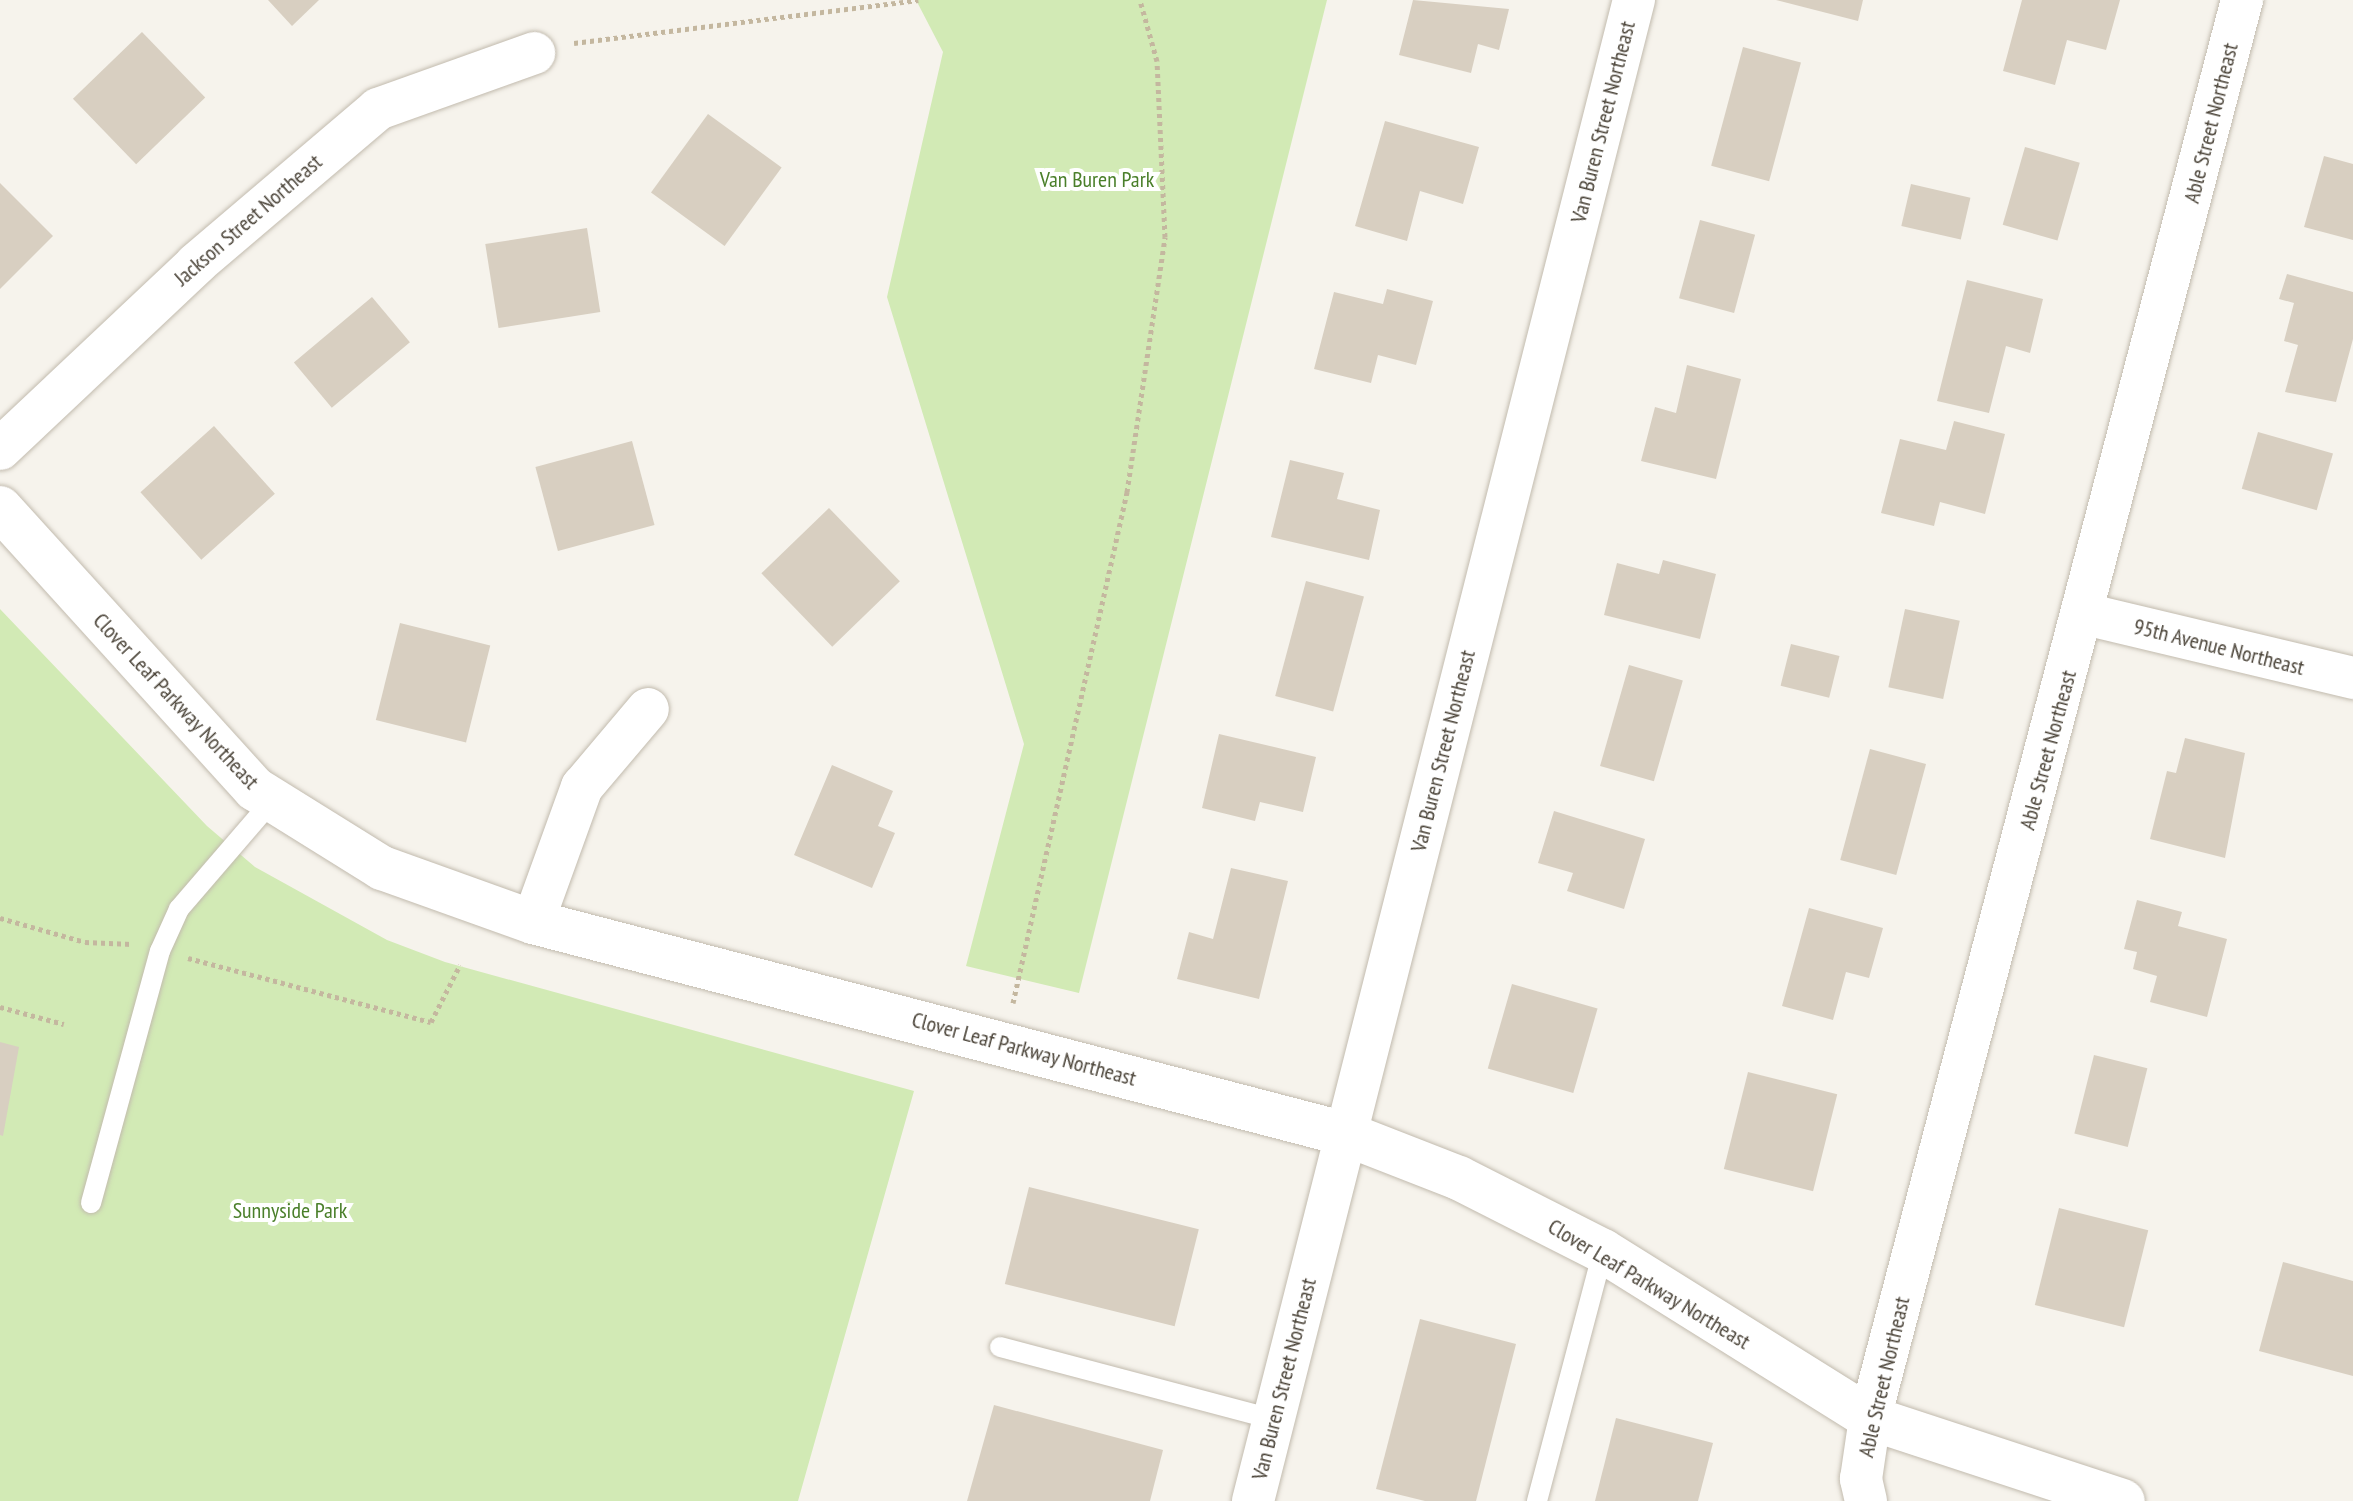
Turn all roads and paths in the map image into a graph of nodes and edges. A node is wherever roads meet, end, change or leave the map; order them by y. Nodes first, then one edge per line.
1 (918, 0) edge
2 (1140, 0) edge
3 (1634, 0) edge
4 (2242, 0) edge
5 (534, 53) joint
6 (0, 449) edge
7 (0, 508) edge
8 (2085, 614) junction
9 (2353, 678) edge
10 (648, 709) dead end
11 (272, 801) junction
12 (0, 918) edge
13 (533, 922) junction
14 (160, 951) junction
15 (460, 965) dead end
16 (0, 1007) edge
17 (64, 1024) dead end
18 (1004, 1043) junction
19 (1346, 1134) junction
20 (91, 1203) dead end
21 (1603, 1251) junction
22 (1000, 1347) dead end
23 (1870, 1418) junction
24 (1273, 1419) junction
25 (1253, 1501) edge
26 (1537, 1501) edge
27 (1866, 1501) edge
28 (2123, 1501) edge

1 - 5 path
2 - 18 path
3 - 19 street, Van Buren Street Northeast
4 - 8 street, Able Street Northeast
5 - 6 street, Jackson Street Northeast
7 - 11 street, Clover Leaf Parkway Northeast
8 - 9 street, 95th Avenue Northeast
8 - 23 street, Able Street Northeast
10 - 13 street
11 - 13 street, Clover Leaf Parkway Northeast
11 - 14 lane
12 - 14 path
13 - 18 street, Clover Leaf Parkway Northeast
14 - 15 path
14 - 20 lane
16 - 17 path
18 - 19 street, Clover Leaf Parkway Northeast
19 - 21 street, Clover Leaf Parkway Northeast
19 - 24 street, Van Buren Street Northeast
21 - 23 street, Clover Leaf Parkway Northeast
21 - 26 lane
22 - 24 lane
23 - 27 street, Able Street Northeast
23 - 28 street, Clover Leaf Parkway Northeast
24 - 25 street, Van Buren Street Northeast

